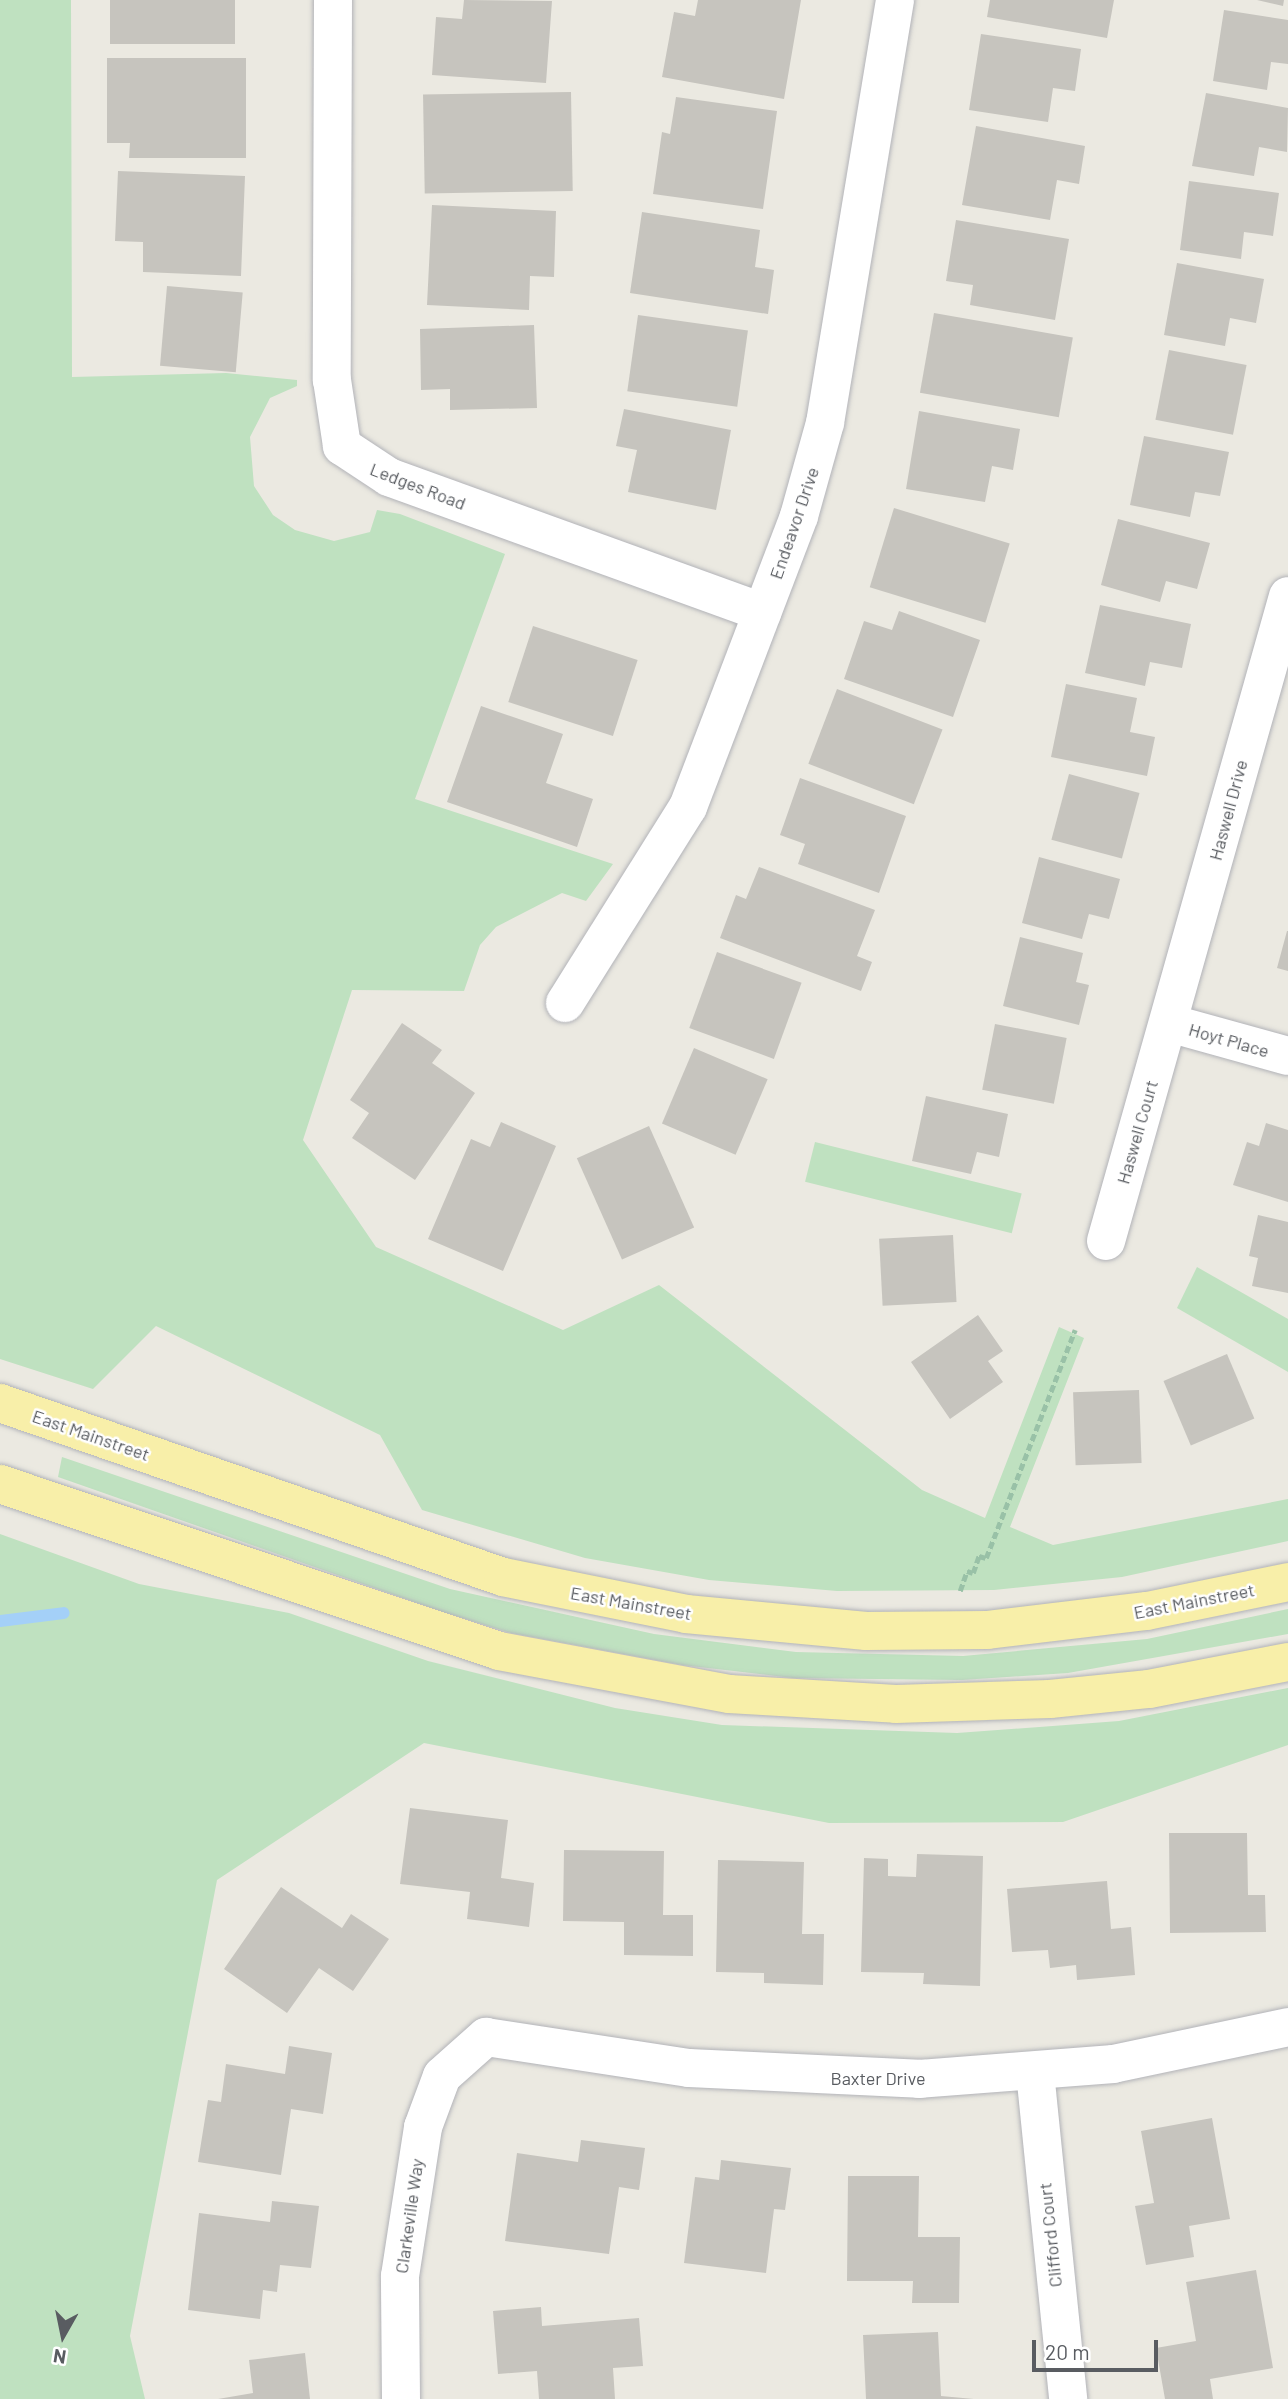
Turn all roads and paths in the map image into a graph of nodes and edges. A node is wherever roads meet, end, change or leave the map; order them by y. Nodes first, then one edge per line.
1 (333, 0) edge
2 (895, 0) edge
3 (1288, 596) edge
4 (762, 612) junction
5 (565, 1003) dead end
6 (1169, 1023) junction
7 (1288, 1056) edge
8 (1106, 1241) dead end
9 (1075, 1330) dead end
10 (0, 1403) edge
11 (0, 1484) edge
12 (1288, 1581) edge
13 (959, 1596) dead end
14 (1288, 1662) edge
15 (1288, 2027) edge
16 (469, 2047) joint
17 (1035, 2072) junction
18 (401, 2399) edge
19 (1068, 2399) edge

1 - 4 street, Ledges Road
2 - 4 street, Endeavor Drive
3 - 6 street, Haswell Drive
4 - 5 street, Endeavor Drive
6 - 7 street, Hoyt Place
6 - 8 street, Haswell Court
9 - 13 path
10 - 12 main road, East Mainstreet
11 - 14 main road
15 - 17 street, Baxter Drive
16 - 17 street, Baxter Drive
16 - 18 street, Clarkeville Way
17 - 19 street, Clifford Court

